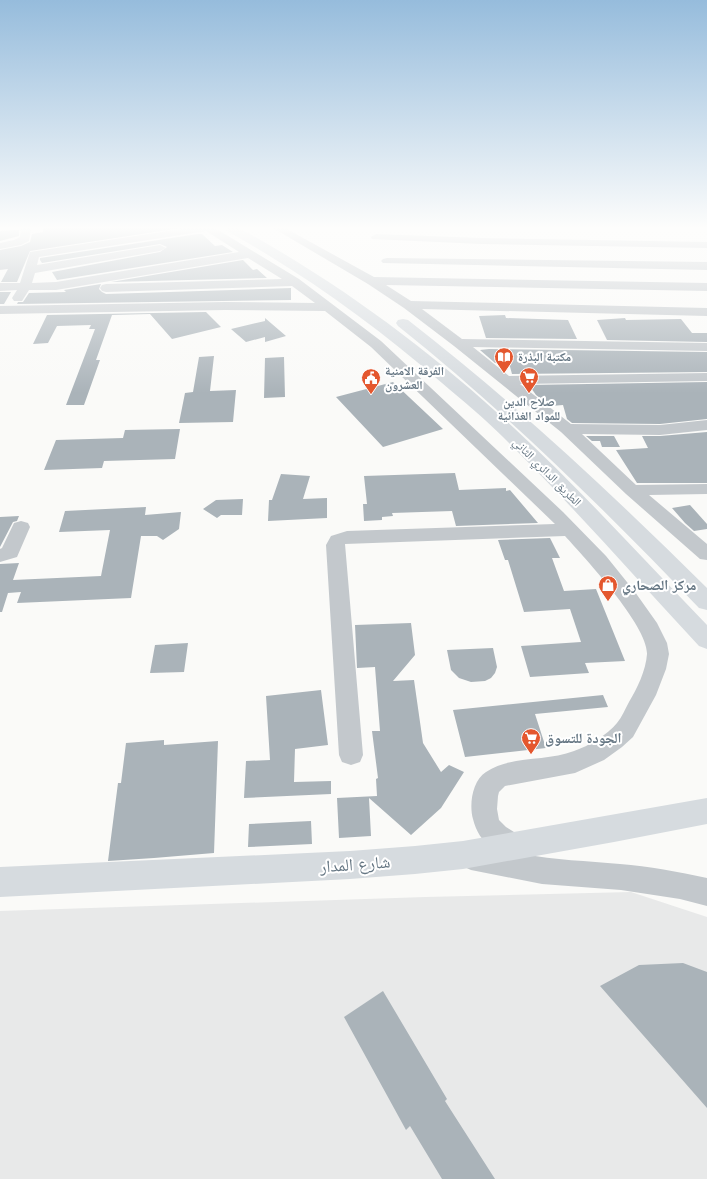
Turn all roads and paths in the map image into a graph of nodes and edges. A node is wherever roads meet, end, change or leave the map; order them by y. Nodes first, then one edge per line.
1 (26, 283) edge
2 (74, 283) edge
3 (265, 283) edge
4 (296, 283) edge
5 (322, 283) edge
6 (344, 283) edge
7 (375, 283) edge
8 (485, 283) edge
9 (56, 286) junction
10 (0, 287) edge
11 (25, 287) junction
12 (707, 287) edge
13 (408, 305) junction
14 (329, 307) junction
15 (6, 310) edge
16 (707, 312) edge
17 (459, 344) junction
18 (707, 347) edge
19 (702, 377) edge
20 (505, 380) junction
21 (707, 391) edge
22 (707, 425) edge
23 (567, 429) junction
24 (707, 489) edge
25 (632, 490) junction
26 (21, 527) dead end
27 (570, 530) junction
28 (707, 554) edge
29 (0, 556) edge
30 (707, 602) edge
31 (707, 640) edge
32 (352, 755) dead end
33 (707, 811) edge
34 (513, 846) junction
35 (463, 855) junction
36 (0, 882) edge
37 (707, 892) edge

1 - 11 street
2 - 9 street
3 - 9 street
4 - 14 street
5 - 31 main road, الطريق الدائري الثاني
6 - 30 main road, الطريق الدائري الثاني
7 - 13 street
8 - 12 street
9 - 11 street
10 - 11 street
11 - 15 street
13 - 16 street
13 - 17 street
14 - 15 street
14 - 27 street
17 - 18 street
17 - 20 street
19 - 20 street
19 - 21 street
20 - 23 street
22 - 23 street
23 - 25 street
24 - 25 street
25 - 28 street
26 - 29 street
27 - 32 street
27 - 34 street
33 - 34 main road, شارع المدار
34 - 35 main road, شارع المدار
35 - 36 main road, شارع المدار
35 - 37 street

